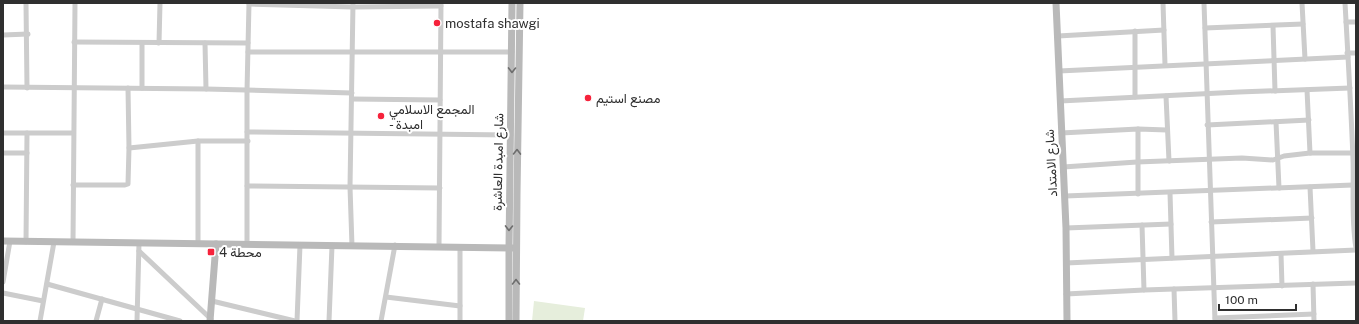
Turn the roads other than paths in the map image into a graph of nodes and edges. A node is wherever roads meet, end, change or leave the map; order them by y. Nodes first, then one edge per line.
1 (26, 3) edge
2 (75, 3) edge
3 (160, 3) edge
4 (512, 3) edge
5 (520, 3) edge
6 (1056, 3) edge
7 (1163, 3) edge
8 (1204, 3) edge
9 (1302, 3) edge
10 (1345, 3) edge
11 (249, 4) edge
12 (353, 5) edge
13 (441, 5) edge
14 (1346, 22) junction
15 (1356, 22) edge
16 (1303, 24) junction
17 (1273, 26) junction
18 (1205, 28) junction
19 (1164, 30) junction
20 (1135, 31) junction
21 (28, 34) junction
22 (3, 35) edge
23 (1058, 36) junction
24 (74, 42) junction
25 (159, 42) junction
26 (142, 43) junction
27 (205, 43) junction
28 (248, 43) junction
29 (248, 52) junction
30 (352, 52) junction
31 (441, 52) junction
32 (512, 52) junction
33 (1356, 53) edge
34 (1348, 55) junction
35 (1305, 59) junction
36 (1274, 60) junction
37 (1206, 63) junction
38 (1165, 65) junction
39 (1135, 67) junction
40 (1059, 72) junction
41 (3, 88) edge
42 (27, 88) junction
43 (74, 88) junction
44 (128, 88) junction
45 (142, 88) junction
46 (1350, 88) junction
47 (206, 89) junction
48 (1307, 90) junction
49 (247, 91) junction
50 (1275, 91) junction
51 (352, 93) junction
52 (1206, 94) junction
53 (1166, 96) junction
54 (1135, 97) junction
55 (352, 99) junction
56 (440, 100) junction
57 (1060, 102) junction
58 (1309, 120) junction
59 (1354, 120) edge
60 (1276, 122) junction
61 (1207, 125) junction
62 (1138, 129) junction
63 (1167, 130) junction
64 (247, 132) junction
65 (3, 133) edge
66 (27, 133) junction
67 (73, 133) junction
68 (351, 133) junction
69 (1061, 133) junction
70 (440, 134) junction
71 (511, 134) junction
72 (198, 141) junction
73 (248, 141) junction
74 (129, 148) junction
75 (3, 153) edge
76 (27, 153) junction
77 (1310, 153) junction
78 (1352, 154) junction
79 (1278, 159) junction
80 (1208, 160) junction
81 (1169, 161) junction
82 (1137, 162) junction
83 (1063, 167) junction
84 (73, 185) junction
85 (1354, 185) junction
86 (247, 186) junction
87 (350, 187) junction
88 (1310, 187) junction
89 (440, 188) junction
90 (1279, 188) junction
91 (1210, 190) junction
92 (1170, 193) junction
93 (1138, 194) junction
94 (1065, 196) junction
95 (1312, 218) junction
96 (1211, 222) junction
97 (1171, 224) junction
98 (1142, 225) junction
99 (1066, 228) junction
100 (1354, 230) edge
101 (7, 241) edge
102 (26, 242) junction
103 (54, 242) junction
104 (73, 242) junction
105 (198, 244) junction
106 (216, 244) junction
107 (247, 244) junction
108 (300, 245) junction
109 (332, 246) junction
110 (352, 246) junction
111 (395, 246) junction
112 (439, 246) junction
113 (139, 247) junction
114 (460, 247) junction
115 (509, 248) junction
116 (516, 248) junction
117 (1356, 249) edge
118 (1313, 252) junction
119 (1281, 254) junction
120 (1212, 257) junction
121 (1172, 258) junction
122 (1142, 259) junction
123 (1066, 263) junction
124 (3, 282) edge
125 (1356, 283) edge
126 (47, 284) junction
127 (1314, 284) junction
128 (1282, 286) junction
129 (1214, 288) junction
130 (1174, 289) junction
131 (1144, 290) junction
132 (3, 293) edge
133 (1066, 294) junction
134 (386, 296) junction
135 (102, 299) junction
136 (212, 301) junction
137 (43, 302) junction
138 (460, 306) junction
139 (137, 309) junction
140 (1314, 314) junction
141 (1284, 318) edge
142 (1215, 319) edge
143 (211, 320) edge
144 (40, 321) edge
145 (96, 321) edge
146 (137, 321) edge
147 (180, 321) edge
148 (296, 321) edge
149 (329, 321) edge
150 (381, 321) edge
151 (460, 321) edge
152 (509, 321) edge
153 (516, 321) edge
154 (1067, 321) edge
155 (1175, 321) edge
156 (1314, 321) edge

1 - 21 street
2 - 24 street
3 - 25 street
4 - 32 street, شارع امبدة العاشرة
116 -> 5 street, شارع امبدة العاشرة
6 - 23 street, شارع الامتداد
7 - 19 street
8 - 18 street
9 - 16 street
10 - 14 street
11 - 12 street
11 - 28 street
12 - 13 street
12 - 30 street
13 - 31 street
14 - 15 street
14 - 34 street
16 - 17 street
16 - 35 street
17 - 18 street
17 - 36 street
18 - 37 street
19 - 20 street
19 - 38 street
20 - 23 street
20 - 39 street
21 - 22 street
21 - 42 street
23 - 40 street, شارع الامتداد
24 - 26 street
24 - 43 street
25 - 26 street
25 - 27 street
26 - 45 street
27 - 28 street
27 - 47 street
28 - 29 street
29 - 30 street
29 - 49 street
30 - 31 street
30 - 51 street
31 - 32 street
31 - 56 street
32 -> 71 street, شارع امبدة العاشرة
33 - 34 street
34 - 35 street
34 - 46 street
35 - 36 street
36 - 37 street
36 - 50 street
37 - 38 street
37 - 52 street
38 - 39 street
39 - 40 street
39 - 54 street
40 - 57 street, شارع الامتداد
41 - 42 street
42 - 43 street
43 - 44 street
43 - 67 street
44 - 45 street
44 - 74 street
45 - 47 street
46 - 48 street
46 - 59 street
47 - 49 street
48 - 50 street
48 - 58 street
49 - 51 street
49 - 64 street
50 - 52 street
51 - 55 street
52 - 53 street
52 - 61 street
53 - 54 street
53 - 63 street
54 - 57 street
55 - 56 street
55 - 68 street
56 - 70 street
57 - 69 street, شارع الامتداد
58 - 60 street
58 - 77 street
59 - 78 street
60 - 61 street
60 - 79 street
61 - 80 street
62 - 63 street
62 - 69 street
62 - 82 street
63 - 81 street
64 - 68 street
64 - 73 street
65 - 66 street
66 - 67 street
66 - 76 street
67 - 84 street
68 - 70 street
68 - 87 street
69 - 83 street, شارع الامتداد
70 - 71 street
70 - 89 street
71 -> 115 street, شارع امبدة العاشرة
72 - 73 street
72 - 74 street
72 - 105 street
73 - 86 street
74 - 84 street
75 - 76 street
76 - 102 street
77 - 78 street
77 - 79 street
78 - 85 street
79 - 80 street
79 - 90 street
80 - 81 street
80 - 91 street
81 - 82 street
82 - 83 street
82 - 93 street
83 - 94 street, شارع الامتداد
84 - 104 street
85 - 88 street
85 - 100 street
86 - 87 street
86 - 107 street
87 - 89 street
87 - 110 street
88 - 90 street
88 - 95 street
89 - 112 street
90 - 91 street
91 - 92 street
91 - 96 street
92 - 93 street
92 - 97 street
93 - 94 street
94 - 99 street, شارع الامتداد
95 - 96 street
95 - 118 street
96 - 120 street
97 - 98 street
97 - 121 street
98 - 99 street
98 - 122 street
99 - 123 street, شارع الامتداد
100 - 117 street
101 - 102 street
101 - 124 street
102 - 103 street
103 - 104 street
103 - 126 street
104 - 113 street
105 - 106 street
105 - 113 street
106 - 107 street
106 - 136 street
107 - 108 street
108 - 109 street
108 - 148 street
109 - 110 street
109 - 149 street
110 - 111 street
111 - 112 street
111 - 134 street
112 - 114 street
113 - 139 street
113 - 143 street
114 - 115 street
114 - 138 street
115 - 116 street
115 - 152 street, شارع امبدة العاشرة
153 -> 116 street, شارع امبدة العاشرة
117 - 118 street
118 - 119 street
119 - 120 street
119 - 128 street
120 - 121 street
120 - 129 street
121 - 122 street
122 - 123 street
122 - 131 street
123 - 133 street, شارع الامتداد
125 - 127 street
126 - 135 street
126 - 137 street
127 - 128 street
127 - 140 street
128 - 129 street
129 - 130 street
129 - 142 street
130 - 131 street
130 - 155 street
131 - 133 street
132 - 137 street
133 - 154 street, شارع الامتداد
134 - 138 street
134 - 150 street
135 - 139 street
135 - 145 street
136 - 143 street
136 - 148 street
137 - 144 street
138 - 151 street
139 - 146 street
139 - 147 street
140 - 141 street
140 - 156 street
141 - 142 street

